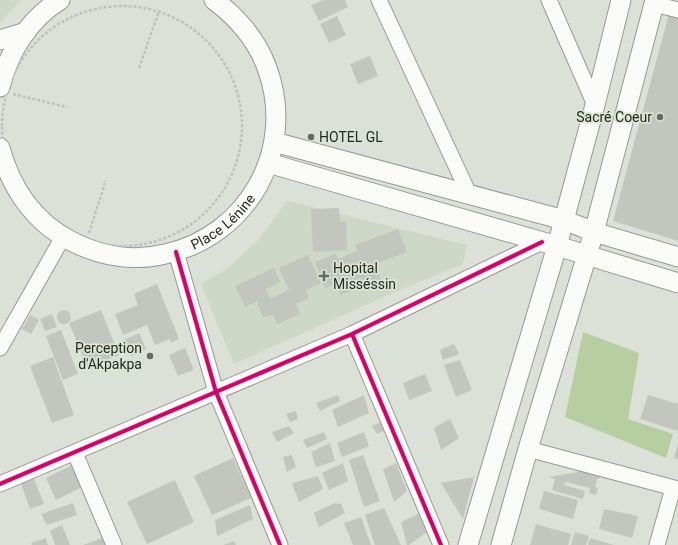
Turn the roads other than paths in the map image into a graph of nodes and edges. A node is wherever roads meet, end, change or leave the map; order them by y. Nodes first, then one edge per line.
1 (60, 0) edge
2 (214, 0) edge
3 (379, 0) edge
4 (549, 0) edge
5 (621, 0) edge
6 (655, 2) edge
7 (678, 10) edge
8 (26, 32) junction
9 (0, 40) edge
10 (3, 90) edge
11 (595, 106) junction
12 (274, 142) junction
13 (0, 148) edge
14 (268, 163) junction
15 (469, 194) junction
16 (564, 220) junction
17 (594, 232) junction
18 (63, 237) junction
19 (550, 244) junction
20 (176, 252) junction
21 (587, 256) junction
22 (678, 257) edge
23 (678, 282) edge
24 (352, 334) junction
25 (0, 348) edge
26 (216, 392) junction
27 (528, 449) junction
28 (75, 453) junction
29 (0, 484) edge
30 (675, 488) edge
31 (114, 545) edge
32 (280, 545) edge
33 (440, 545) edge
34 (468, 545) edge
35 (502, 545) edge
36 (657, 545) edge

1 - 8 main road
2 - 12 main road, Place Lénine
3 - 15 street
4 - 11 street
5 - 11 main road
6 - 7 street
6 - 17 main road
8 - 9 main road
8 - 10 main road
11 - 16 main road
12 - 14 main road, Place Lénine
12 - 15 main road
13 - 18 main road, Place Lénine
14 - 19 main road
14 - 20 main road, Place Lénine
15 - 16 main road
16 - 17 main road
16 - 19 main road
17 - 21 main road
17 - 22 main road
18 - 20 main road, Place Lénine
18 - 25 street
19 - 21 main road
19 - 24 street
19 - 34 main road
20 - 26 street
21 - 23 main road
21 - 27 main road
24 - 26 street
24 - 33 street
26 - 28 street
26 - 32 street
27 - 30 street
27 - 35 main road
28 - 29 street
28 - 31 street
30 - 36 street

